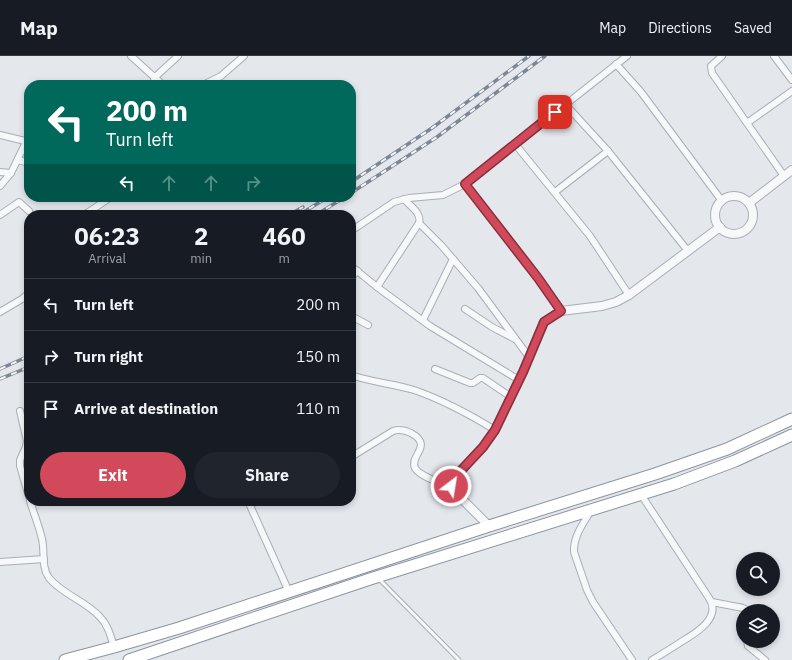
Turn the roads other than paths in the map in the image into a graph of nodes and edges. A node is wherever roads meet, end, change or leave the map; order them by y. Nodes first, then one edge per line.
1 (131, 56) edge
2 (178, 56) edge
3 (244, 56) edge
4 (626, 56) edge
5 (722, 56) edge
6 (774, 56) edge
7 (616, 64) junction
8 (154, 78) junction
9 (157, 80) edge
10 (213, 80) edge
11 (792, 80) edge
12 (792, 91) edge
13 (565, 104) junction
14 (747, 124) junction
15 (0, 135) edge
16 (24, 141) edge
17 (515, 144) junction
18 (24, 149) edge
19 (608, 151) junction
20 (18, 160) junction
21 (24, 162) edge
22 (792, 170) edge
23 (0, 172) edge
24 (11, 173) junction
25 (784, 176) junction
26 (465, 184) junction
27 (0, 186) edge
28 (555, 192) junction
29 (404, 199) junction
30 (722, 201) junction
31 (104, 202) edge
32 (749, 203) junction
33 (28, 210) edge
34 (92, 210) edge
35 (0, 215) edge
36 (419, 223) junction
37 (720, 227) junction
38 (356, 228) edge
39 (688, 251) junction
40 (453, 260) junction
41 (358, 271) edge
42 (377, 287) junction
43 (629, 295) junction
44 (24, 298) edge
45 (465, 309) dead end
46 (561, 311) junction
47 (0, 312) edge
48 (356, 319) edge
49 (423, 320) junction
50 (368, 325) dead end
51 (516, 340) junction
52 (529, 357) junction
53 (435, 369) dead end
54 (356, 376) edge
55 (519, 380) junction
56 (511, 397) junction
57 (20, 411) dead end
58 (792, 419) edge
59 (495, 430) junction
60 (24, 431) edge
61 (792, 435) edge
62 (356, 453) edge
63 (24, 455) edge
64 (24, 480) edge
65 (451, 486) junction
66 (640, 494) junction
67 (32, 506) edge
68 (250, 506) edge
69 (592, 509) junction
70 (489, 526) junction
71 (44, 559) junction
72 (0, 562) edge
73 (377, 577) junction
74 (289, 592) junction
75 (712, 602) junction
76 (736, 607) edge
77 (114, 647) junction
78 (750, 648) edge
79 (65, 660) edge
80 (130, 660) edge
81 (459, 660) edge
82 (632, 660) edge
83 (652, 660) edge
84 (765, 660) edge

1 - 8 street
2 - 8 street
3 - 10 street
4 - 7 street
5 - 14 street
6 - 11 street
7 - 13 street
7 - 30 street
8 - 9 street
12 - 14 street
13 - 17 street
13 - 19 street
14 - 25 street
15 - 16 street
17 - 26 street
17 - 28 street
18 - 20 street
19 - 28 street
19 - 39 street
20 - 21 street
20 - 24 street
22 - 25 street
23 - 24 street
24 - 27 street
25 - 32 street
26 - 29 street
26 - 46 street
28 - 43 street
29 - 36 street
29 - 38 street
30 - 32 street
30 - 37 street
31 - 34 street
32 - 37 street
33 - 35 street
36 - 40 street
36 - 42 street
37 - 39 street
39 - 43 street
40 - 49 street
40 - 51 street
41 - 42 street
42 - 49 street
43 - 46 street
44 - 47 street
45 - 51 street
46 - 52 street
48 - 50 street
49 - 55 street
51 - 52 street
52 - 55 street
53 - 56 street
54 - 59 street
55 - 56 street
56 - 59 street
57 - 60 street
58 - 70 highway
59 - 65 street
61 - 66 highway
62 - 65 street
63 - 64 street
65 - 70 street
66 - 69 highway
66 - 75 street
67 - 71 street
68 - 74 street
69 - 73 highway
69 - 82 street
70 - 74 highway
71 - 72 street
71 - 77 street
73 - 80 highway
73 - 81 lane
74 - 77 highway
75 - 76 street
75 - 83 street
77 - 79 highway
78 - 84 street

